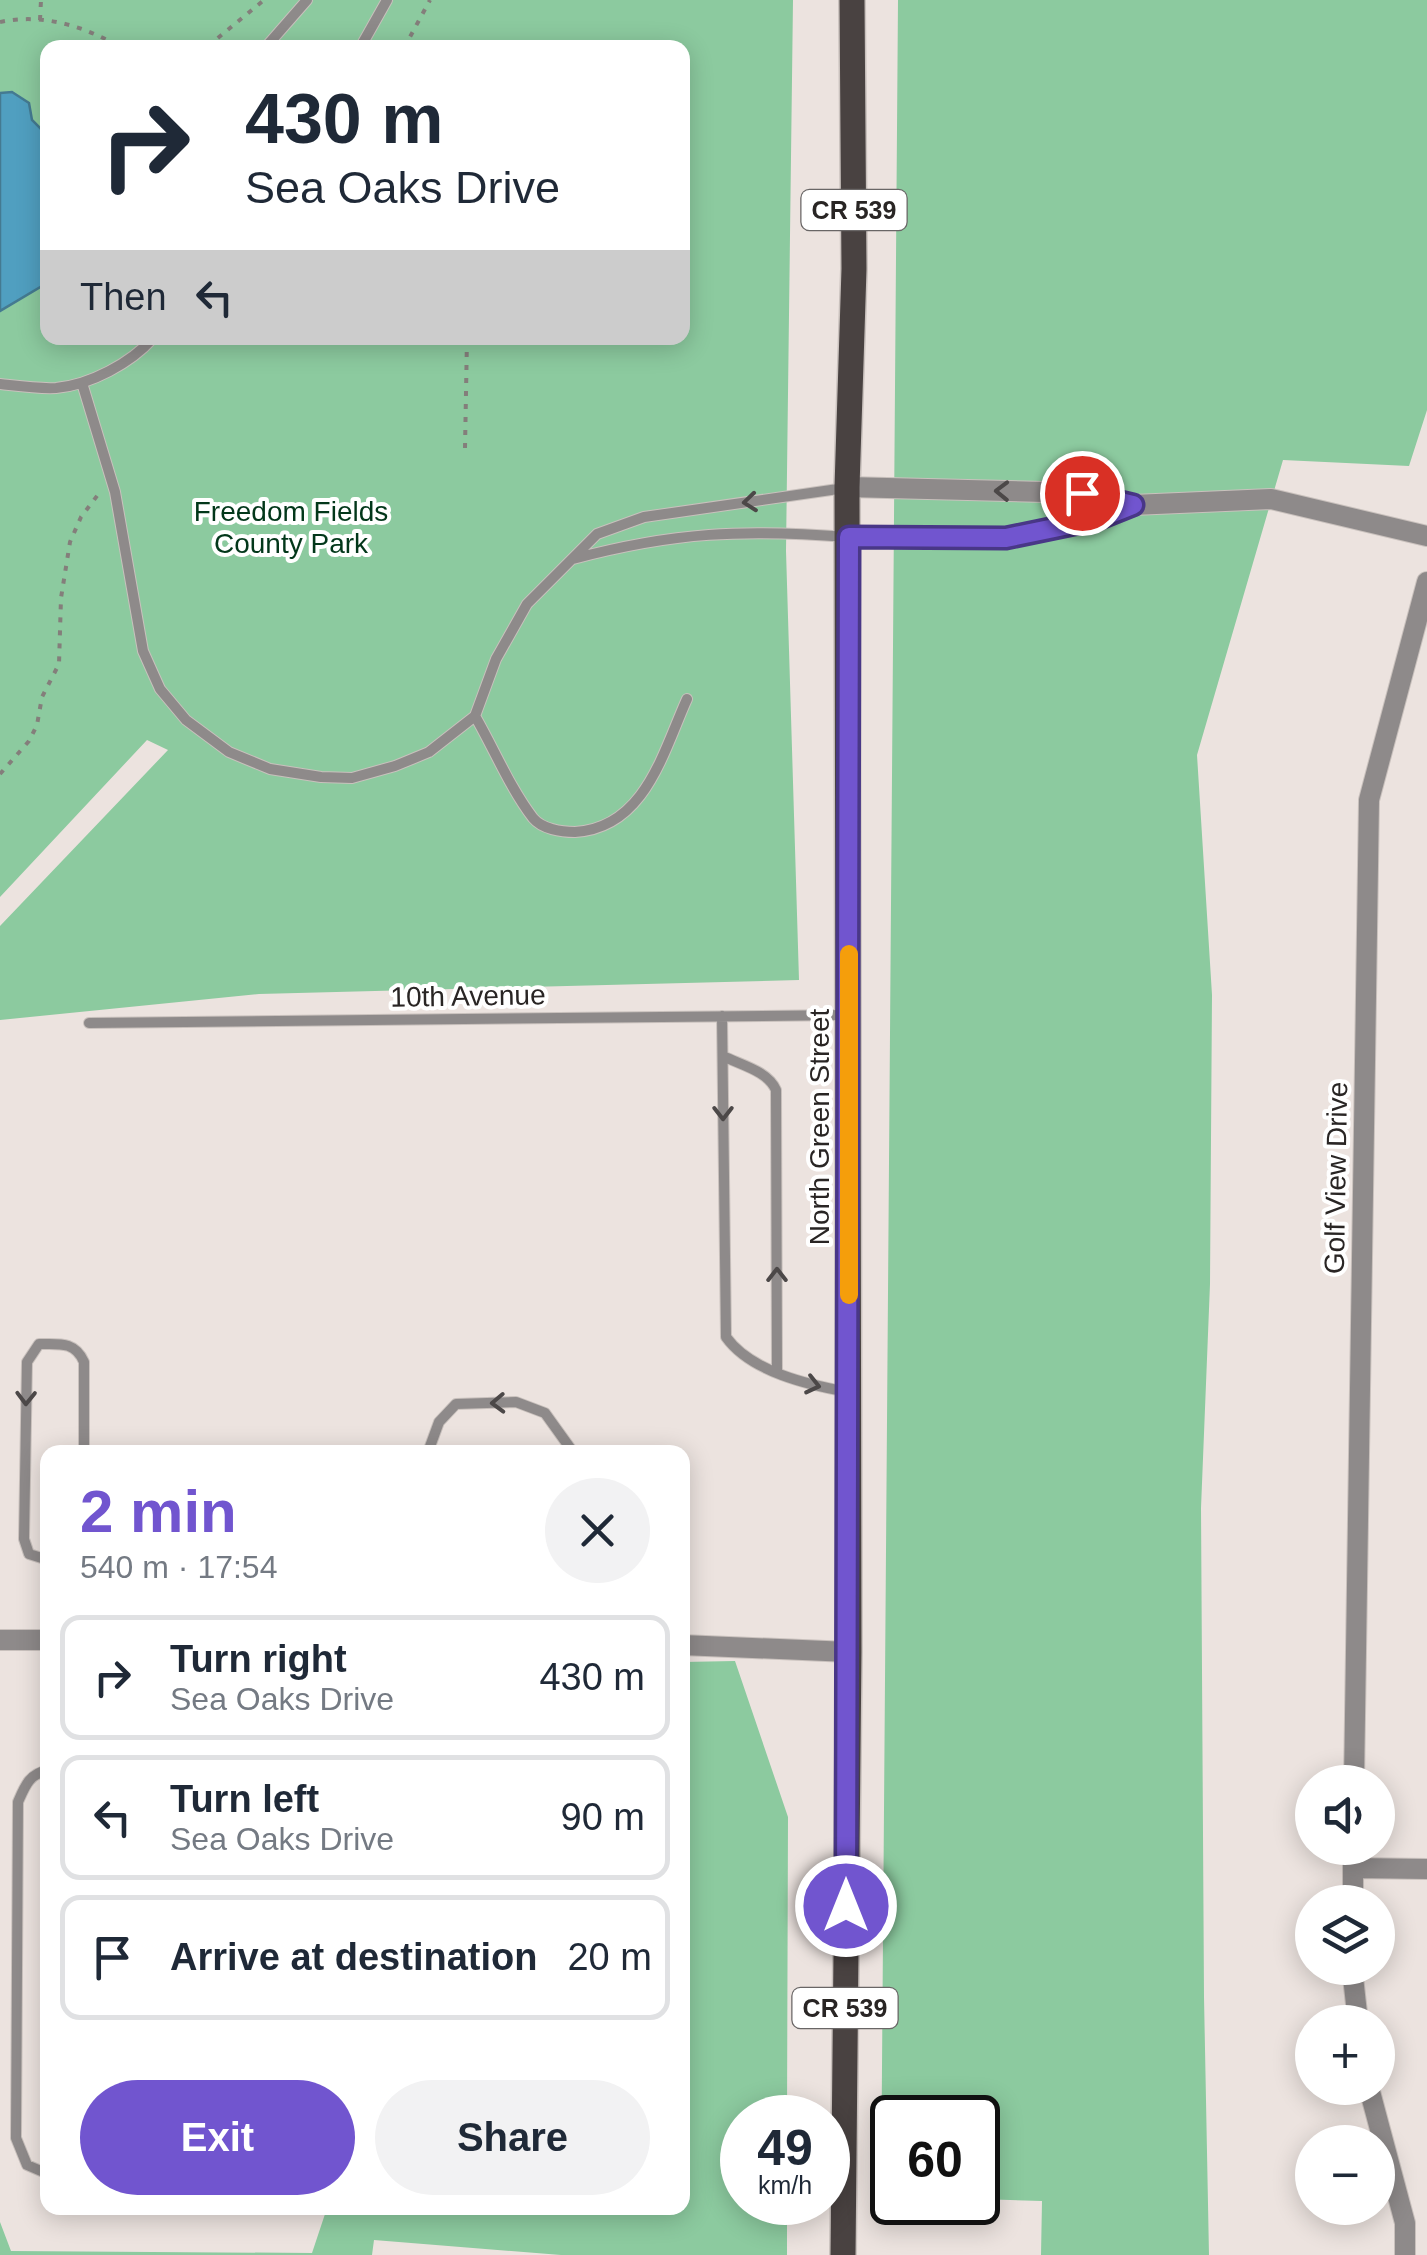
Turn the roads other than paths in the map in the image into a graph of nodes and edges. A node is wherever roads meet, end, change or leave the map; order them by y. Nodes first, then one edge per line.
1 (307, 0) edge
2 (387, 0) edge
3 (852, 0) edge
4 (271, 40) edge
5 (364, 40) edge
6 (146, 345) edge
7 (82, 383) junction
8 (0, 384) edge
9 (847, 487) junction
10 (1133, 505) junction
11 (1427, 536) edge
12 (849, 537) junction
13 (572, 559) junction
14 (1427, 582) edge
15 (687, 698) dead end
16 (476, 716) junction
17 (848, 1015) junction
18 (722, 1016) junction
19 (89, 1023) dead end
20 (723, 1056) junction
21 (777, 1372) junction
22 (849, 1392) junction
23 (84, 1445) edge
24 (431, 1445) edge
25 (568, 1445) edge
26 (40, 1557) edge
27 (0, 1640) edge
28 (40, 1640) edge
29 (690, 1642) edge
30 (849, 1652) junction
31 (1354, 1765) edge
32 (40, 1771) edge
33 (1395, 1864) edge
34 (1427, 1869) edge
35 (1374, 2105) edge
36 (40, 2171) edge
37 (843, 2255) edge
38 (1404, 2255) edge

1 - 4 lane
2 - 5 lane
3 - 9 main road, North Green Street / CR 539
6 - 7 lane
7 - 8 lane
7 - 16 lane
10 -> 9 street
9 - 12 main road, North Green Street / CR 539
9 -> 13 lane
10 - 11 street
10 - 12 street
12 - 13 lane
12 - 17 main road, North Green Street / CR 539
13 - 16 lane
14 - 31 street, Golf View Drive
15 - 16 lane
17 - 18 lane, 10th Avenue
17 - 22 main road, North Green Street / CR 539
18 - 19 lane, 10th Avenue
18 - 20 lane
20 -> 21 lane
21 -> 20 lane
21 -> 22 lane
22 - 30 main road, North Green Street / CR 539
23 -> 26 lane
25 -> 24 lane
27 - 28 street
29 - 30 street
30 - 37 main road, North Green Street / CR 539
32 - 36 lane
33 - 34 street
35 - 38 street

